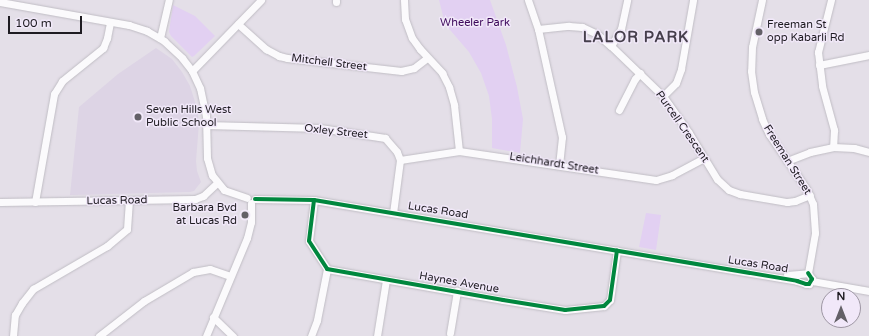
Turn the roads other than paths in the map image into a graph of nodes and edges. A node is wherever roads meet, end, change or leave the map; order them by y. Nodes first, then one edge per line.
1 (169, 0) edge
2 (261, 0) edge
3 (404, 0) edge
4 (528, 0) edge
5 (628, 0) edge
6 (693, 0) edge
7 (762, 0) edge
8 (831, 0) edge
9 (0, 2) edge
10 (0, 7) edge
11 (88, 18) junction
12 (110, 22) junction
13 (238, 24) junction
14 (538, 29) junction
15 (160, 38) junction
16 (611, 46) junction
17 (869, 55) edge
18 (427, 58) junction
19 (819, 65) junction
20 (192, 70) junction
21 (640, 73) junction
22 (663, 96) junction
23 (619, 110) dead end
24 (206, 125) junction
25 (833, 147) junction
26 (459, 151) junction
27 (869, 152) edge
28 (704, 158) junction
29 (400, 160) junction
30 (787, 161) junction
31 (559, 165) junction
32 (217, 183) junction
33 (810, 195) junction
34 (251, 200) junction
35 (314, 200) junction
36 (129, 201) junction
37 (0, 202) edge
38 (35, 202) junction
39 (393, 213) junction
40 (617, 250) junction
41 (327, 270) junction
42 (230, 276) junction
43 (804, 277) junction
44 (386, 280) junction
45 (869, 291) edge
46 (457, 292) junction
47 (213, 317) junction
48 (450, 333) dead end
49 (13, 336) edge
50 (99, 336) edge
51 (206, 336) edge
52 (233, 336) edge
53 (312, 336) edge
54 (377, 336) edge

1 - 15 street
2 - 13 street
3 - 18 street
4 - 14 street
5 - 16 street
6 - 22 street
7 - 30 street, Freeman Street
8 - 19 street
9 - 11 street
10 - 11 street
11 - 12 street
12 - 15 street
12 - 38 street
13 - 18 street, Mitchell Street
13 - 20 street
14 - 16 street, Purcell Crescent
14 - 31 street
15 - 20 street
16 - 21 street, Purcell Crescent
17 - 19 street
18 - 26 street
19 - 25 street
20 - 24 street
21 - 22 street, Purcell Crescent
21 - 23 street
22 - 28 street, Purcell Crescent
24 - 29 street, Oxley Street
24 - 32 street
25 - 27 street
25 - 30 street
26 - 29 street, Leichhardt Street
26 - 31 street, Leichhardt Street
28 - 31 street, Leichhardt Street
28 - 33 street, Purcell Crescent
29 - 39 street
30 - 33 street, Freeman Street
32 - 34 street, Lucas Road
32 - 36 street, Lucas Road
33 - 43 street, Freeman Street
34 - 35 street, Lucas Road
34 - 42 street
35 - 39 street, Lucas Road
35 - 41 street
36 - 38 street, Lucas Road
36 - 49 street
37 - 38 street, Lucas Road
39 - 40 street, Lucas Road
40 - 43 street, Lucas Road
40 - 46 street, Haynes Avenue
41 - 44 street, Haynes Avenue
41 - 53 street
42 - 47 street
42 - 50 street
43 - 45 street
44 - 46 street, Haynes Avenue
44 - 54 street
46 - 48 street
47 - 51 street
47 - 52 street

